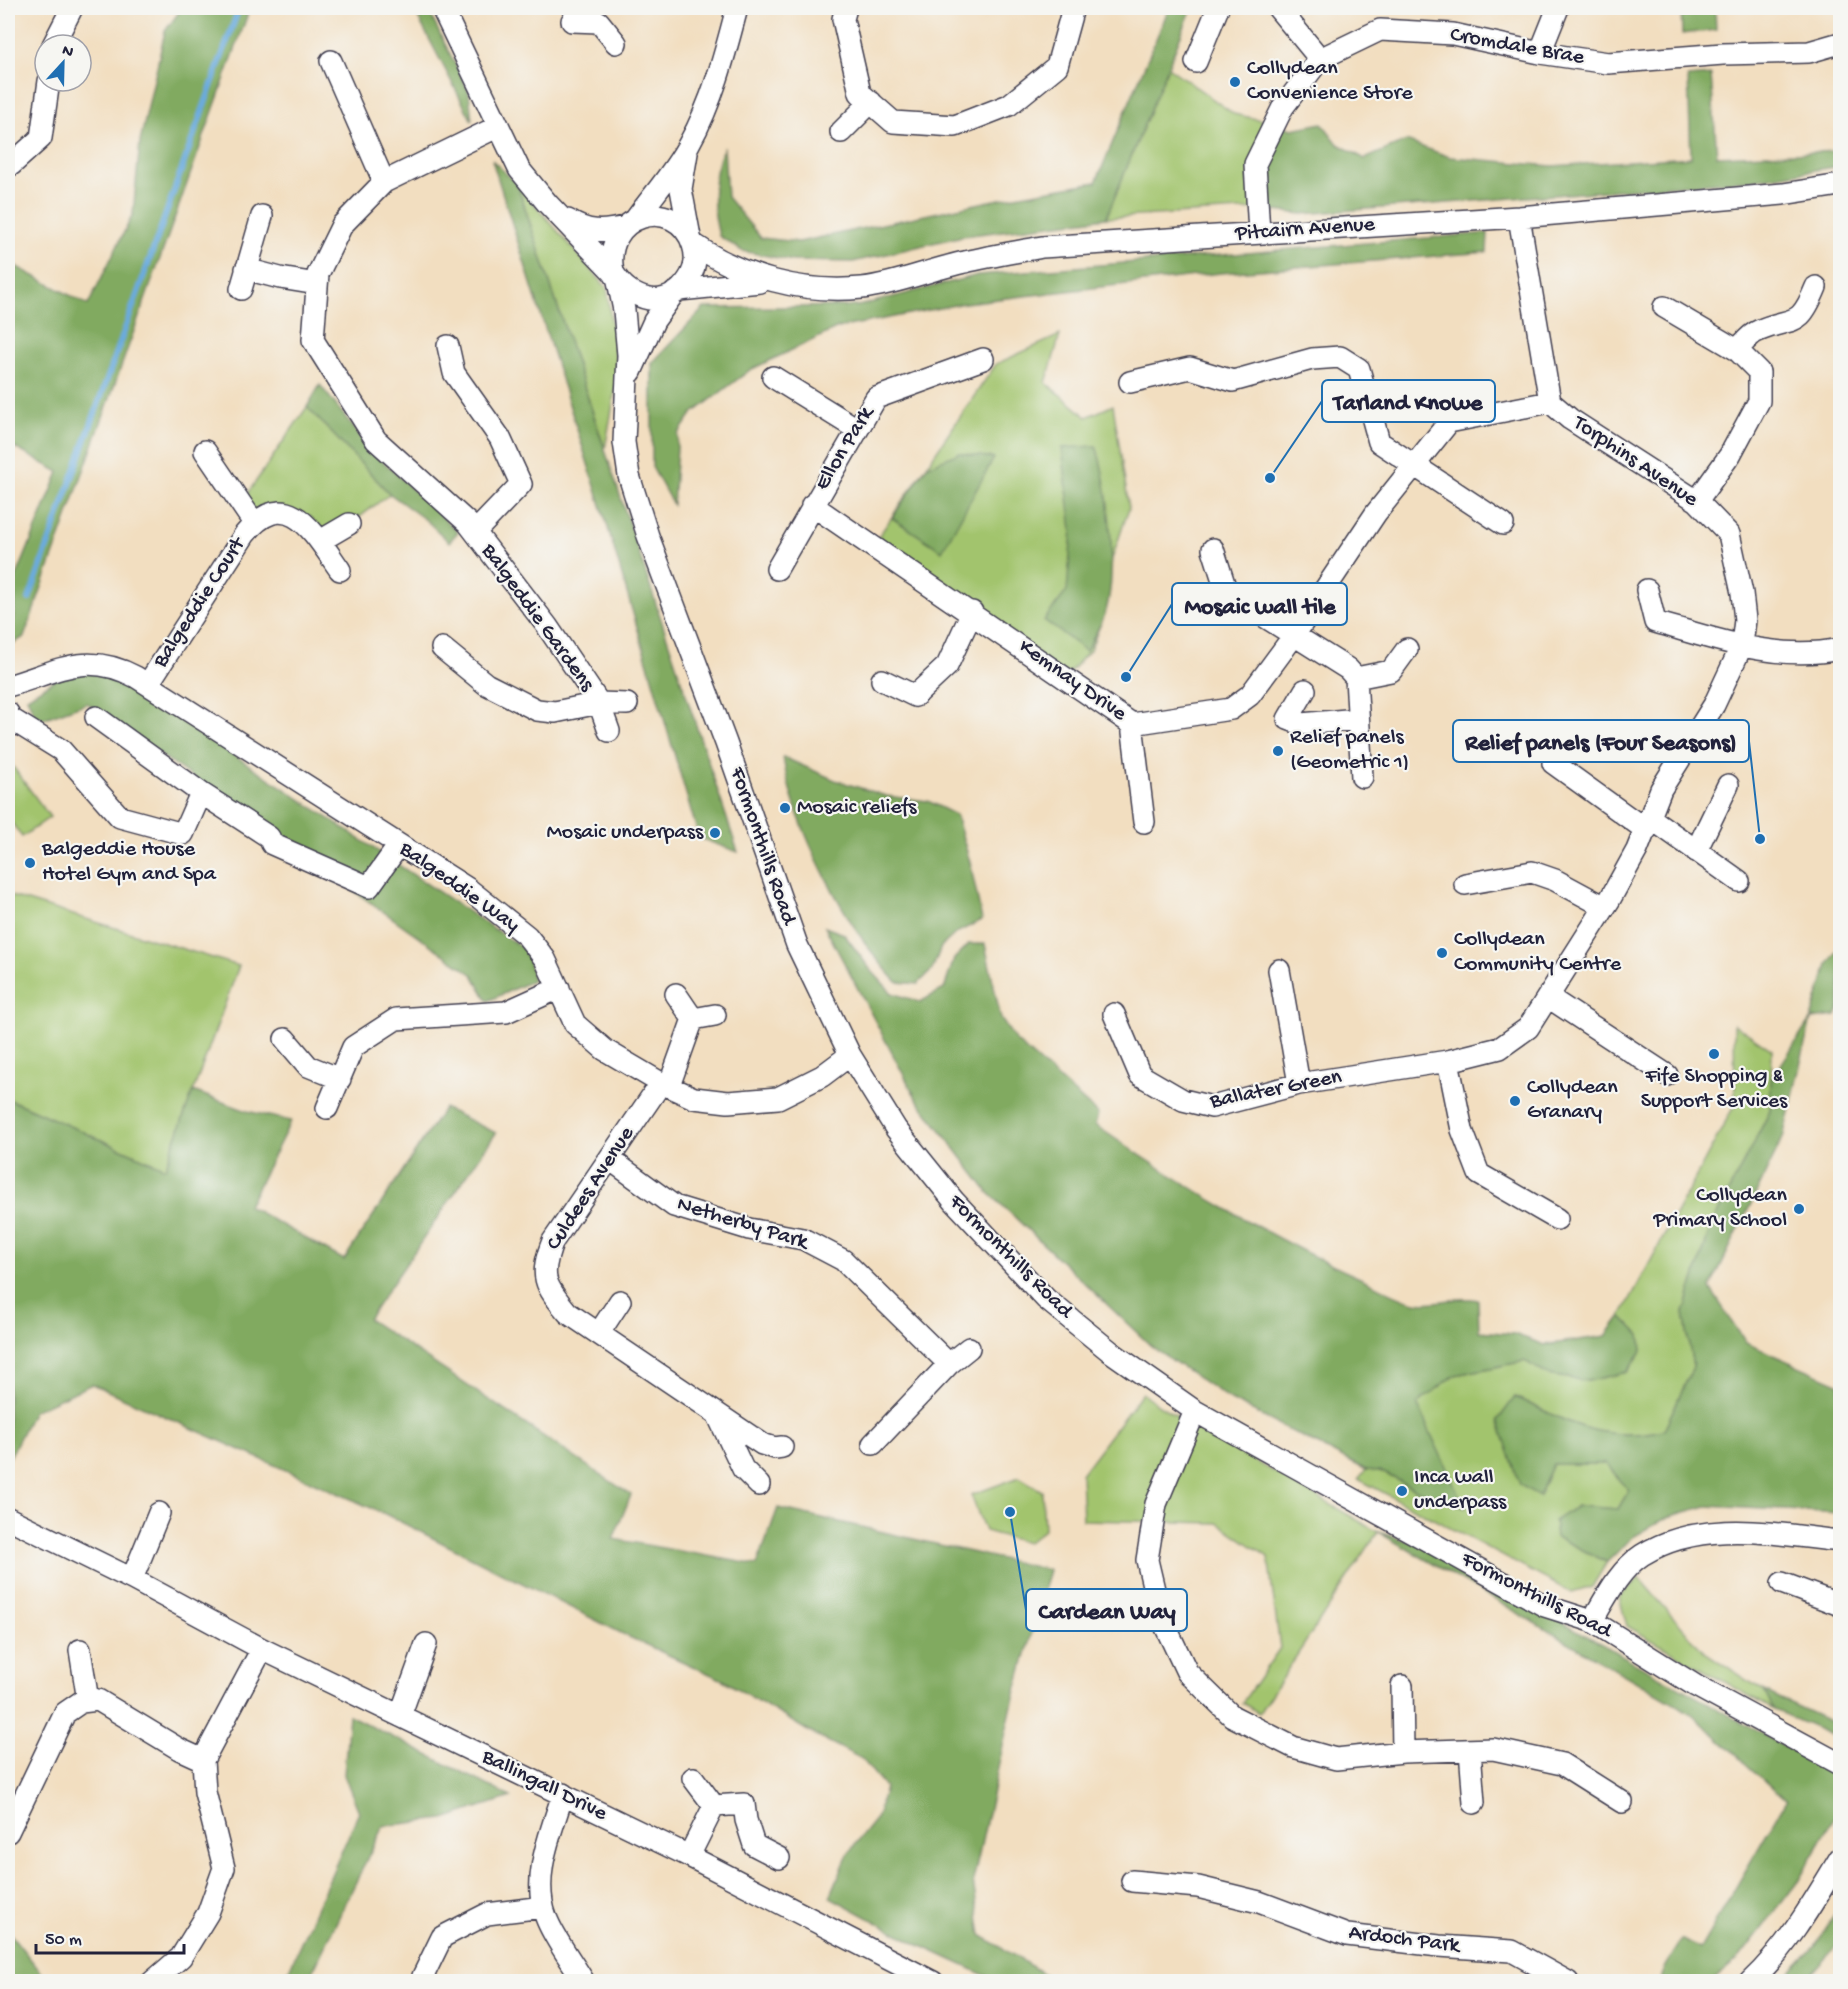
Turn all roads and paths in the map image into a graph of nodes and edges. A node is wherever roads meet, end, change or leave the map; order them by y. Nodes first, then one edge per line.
1 (72, 8) edge
2 (442, 8) edge
3 (737, 8) edge
4 (846, 8) edge
5 (1073, 8) edge
6 (1218, 8) edge
7 (1278, 8) edge
8 (1558, 8) edge
9 (601, 15) edge
10 (572, 21) dead end
11 (59, 33) edge
12 (616, 43) dead end
13 (1840, 43) edge
14 (1540, 53) junction
15 (1320, 59) junction
16 (331, 61) dead end
17 (1196, 62) dead end
18 (47, 93) edge
19 (871, 102) junction
20 (497, 127) junction
21 (841, 132) dead end
22 (688, 146) junction
23 (11, 165) dead end
24 (384, 182) junction
25 (1840, 185) edge
26 (262, 216) dead end
27 (562, 217) junction
28 (1519, 217) junction
29 (630, 223) junction
30 (1258, 233) junction
31 (691, 241) junction
32 (616, 276) junction
33 (773, 282) junction
34 (317, 284) junction
35 (1816, 287) dead end
36 (676, 292) junction
37 (1664, 307) dead end
38 (448, 346) dead end
39 (1737, 350) junction
40 (983, 359) dead end
41 (773, 377) dead end
42 (628, 378) junction
43 (1130, 382) dead end
44 (1550, 402) junction
45 (857, 429) junction
46 (205, 451) dead end
47 (1413, 463) junction
48 (1697, 501) junction
49 (812, 505) junction
50 (254, 523) junction
51 (350, 524) dead end
52 (1503, 524) dead end
53 (476, 532) junction
54 (320, 541) junction
55 (1214, 549) dead end
56 (777, 569) dead end
57 (340, 570) dead end
58 (1647, 590) dead end
59 (972, 612) junction
60 (1295, 634) junction
61 (1742, 645) junction
62 (442, 648) dead end
63 (1407, 649) dead end
64 (1840, 649) edge
65 (1356, 678) junction
66 (882, 680) dead end
67 (142, 681) junction
68 (8, 686) edge
69 (1305, 690) dead end
70 (599, 703) junction
71 (627, 704) dead end
72 (8, 713) edge
73 (96, 717) dead end
74 (1359, 719) junction
75 (1132, 723) junction
76 (609, 731) dead end
77 (1553, 763) dead end
78 (1362, 777) dead end
79 (1728, 785) dead end
80 (201, 793) junction
81 (1144, 822) dead end
82 (1647, 823) junction
83 (399, 845) junction
84 (1696, 851) junction
85 (1739, 881) dead end
86 (1465, 884) dead end
87 (1605, 907) junction
88 (1279, 970) dead end
89 (559, 988) junction
90 (676, 994) dead end
91 (1548, 997) junction
92 (1113, 1014) dead end
93 (715, 1015) dead end
94 (693, 1019) junction
95 (285, 1039) dead end
96 (850, 1055) junction
97 (1448, 1061) junction
98 (1667, 1075) dead end
99 (340, 1079) junction
100 (1299, 1083) junction
101 (665, 1084) junction
102 (327, 1108) dead end
103 (611, 1160) junction
104 (1557, 1220) dead end
105 (620, 1301) dead end
106 (599, 1333) junction
107 (969, 1348) dead end
108 (949, 1364) junction
109 (1195, 1411) junction
110 (717, 1413) junction
111 (873, 1444) dead end
112 (782, 1447) dead end
113 (759, 1485) dead end
114 (159, 1513) dead end
115 (8, 1518) edge
116 (1840, 1541) edge
117 (132, 1579) junction
118 (1782, 1583) dead end
119 (1840, 1605) edge
120 (1592, 1621) junction
121 (426, 1644) dead end
122 (262, 1649) junction
123 (80, 1650) dead end
124 (1402, 1686) dead end
125 (88, 1701) junction
126 (400, 1716) junction
127 (1470, 1750) junction
128 (1403, 1752) junction
129 (203, 1760) junction
130 (1840, 1764) edge
131 (693, 1778) dead end
132 (563, 1794) junction
133 (1622, 1802) dead end
134 (1474, 1803) dead end
135 (714, 1806) junction
136 (8, 1832) edge
137 (689, 1856) junction
138 (779, 1858) dead end
139 (1840, 1858) edge
140 (1132, 1881) dead end
141 (543, 1907) junction
142 (152, 1982) edge
143 (426, 1982) edge
144 (584, 1982) edge
145 (933, 1982) edge
146 (1568, 1982) edge
147 (1750, 1982) edge

1 - 11 street
2 - 20 street
3 - 22 street
4 - 19 street
5 - 19 street
6 - 17 street
7 - 15 street
8 - 14 street
9 - 10 street
9 - 12 street
13 - 14 street, Cromdale Brae
14 - 15 street, Cromdale Brae
15 - 30 street, Cromdale Brae
16 - 24 street
18 - 23 street
19 - 21 street
20 - 24 street, Balgeddie Gardens
20 - 27 street
22 - 29 street
22 - 31 street
24 - 34 street, Balgeddie Gardens
25 - 28 street, Pitcairn Avenue
26 - 34 street
27 - 29 street
27 - 32 street
28 - 30 street, Pitcairn Avenue
28 - 44 street, Torphins Avenue
29 - 31 street
29 - 32 street
30 - 33 street, Pitcairn Avenue
31 - 33 street, Pitcairn Avenue
31 - 36 street
32 - 36 street
32 - 42 street, Formonthills Road
33 - 36 street, Pitcairn Avenue
34 - 53 street, Balgeddie Gardens
35 - 39 street
36 - 42 street, Formonthills Road
37 - 39 street
38 - 53 street, Balgeddie Gardens
39 - 48 street
40 - 45 street, Ellon Park
41 - 45 street
42 - 96 street, Formonthills Road
43 - 47 street
44 - 47 street, Kemnay Drive
44 - 48 street, Torphins Avenue
45 - 49 street, Ellon Park
46 - 50 street, Balgeddie Court
47 - 52 street
47 - 60 street, Kemnay Drive
48 - 61 street, Torphins Avenue
49 - 56 street, Ellon Park
49 - 59 street, Kemnay Drive
50 - 54 street, Balgeddie Court
50 - 67 street, Balgeddie Court
51 - 54 street
53 - 70 street, Balgeddie Gardens
54 - 57 street, Balgeddie Court
55 - 60 street
58 - 61 street
59 - 66 street
59 - 75 street, Kemnay Drive
60 - 65 street
60 - 75 street, Kemnay Drive
61 - 64 street
61 - 82 street, Torphins Avenue
62 - 70 street, Balgeddie Gardens
63 - 65 street
65 - 74 street
67 - 68 street, Balgeddie Way
67 - 83 street, Balgeddie Way
69 - 74 street
70 - 71 street, Balgeddie Gardens
70 - 76 street, Balgeddie Gardens
72 - 80 street
73 - 80 street
74 - 78 street
75 - 81 street
77 - 82 street
79 - 84 street
80 - 83 street
82 - 84 street
82 - 87 street, Torphins Avenue
83 - 89 street, Balgeddie Way
84 - 85 street
86 - 87 street
87 - 91 street, Torphins Avenue
88 - 100 street
89 - 99 street
89 - 101 street, Balgeddie Way
90 - 94 street
91 - 97 street, Torphins Avenue
91 - 98 street
92 - 100 street, Ballater Green
93 - 94 street
94 - 101 street, Culdees Avenue
95 - 99 street
96 - 101 street, Balgeddie Way
96 - 109 street, Formonthills Road
97 - 100 street, Ballater Green
97 - 104 street
99 - 102 street
101 - 103 street, Culdees Avenue
103 - 106 street, Culdees Avenue
103 - 108 street, Netherby Park
105 - 106 street
106 - 110 street, Culdees Avenue
107 - 108 street
108 - 111 street
109 - 120 street, Formonthills Road
109 - 128 street
110 - 112 street, Culdees Avenue
110 - 113 street
114 - 117 street
115 - 117 street, Ballingall Drive
116 - 120 street
117 - 122 street, Ballingall Drive
118 - 119 street
120 - 130 street, Formonthills Road
121 - 126 street
122 - 126 street, Ballingall Drive
122 - 129 street
123 - 125 street
124 - 128 street
125 - 129 street
125 - 136 street
126 - 132 street, Ballingall Drive
127 - 128 street
127 - 133 street
127 - 134 street
129 - 142 street
131 - 135 street
132 - 137 street, Ballingall Drive
132 - 141 street
135 - 137 street
135 - 138 street
137 - 145 street, Ballingall Drive
139 - 147 street
140 - 146 street, Ardoch Park
141 - 143 street
141 - 144 street

